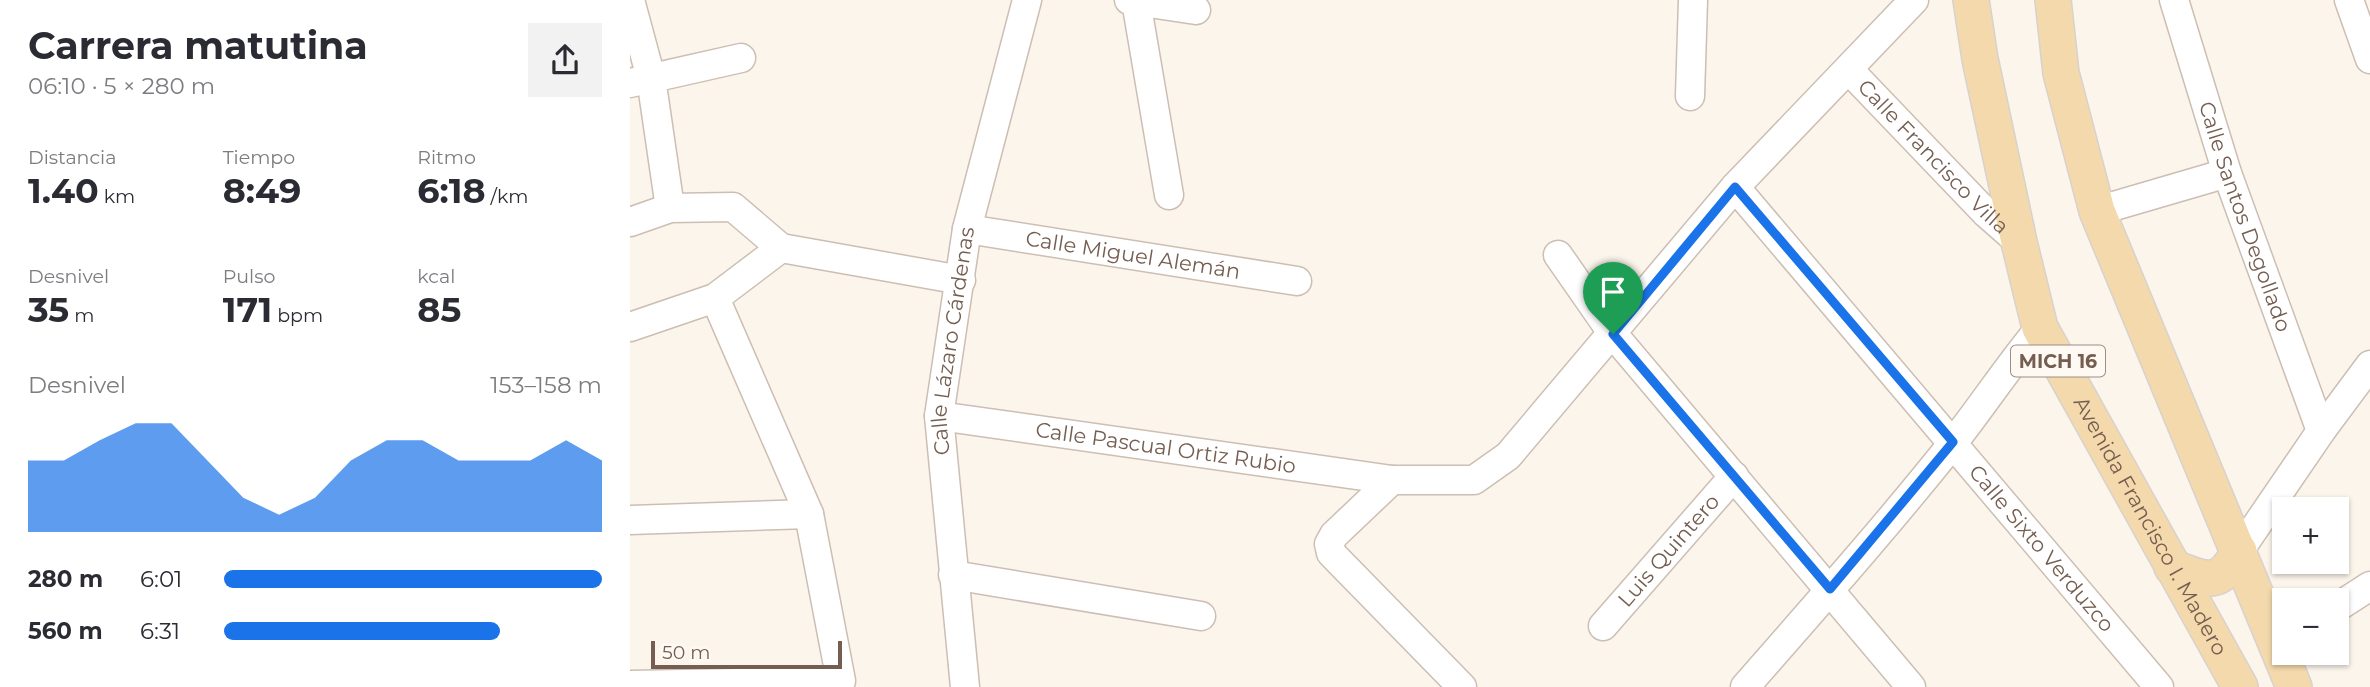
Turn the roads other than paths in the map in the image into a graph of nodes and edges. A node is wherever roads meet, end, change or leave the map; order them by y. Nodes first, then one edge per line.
1 (630, 0) edge
2 (1027, 0) edge
3 (1129, 0) edge
4 (1693, 0) edge
5 (1914, 0) edge
6 (1971, 0) edge
7 (2053, 0) edge
8 (2174, 0) edge
9 (2349, 0) edge
10 (1136, 1) edge
11 (1196, 10) dead end
12 (741, 58) dead end
13 (2370, 59) edge
14 (1849, 70) junction
15 (640, 81) edge
16 (1690, 96) dead end
17 (2227, 173) junction
18 (1735, 187) junction
19 (1169, 195) dead end
20 (670, 208) junction
21 (2097, 211) junction
22 (630, 222) edge
23 (967, 229) junction
24 (2019, 242) junction
25 (781, 248) junction
26 (1558, 255) dead end
27 (961, 280) junction
28 (1297, 281) dead end
29 (715, 298) junction
30 (630, 327) edge
31 (2040, 328) junction
32 (1613, 334) junction
33 (2370, 365) edge
34 (939, 416) junction
35 (2321, 431) junction
36 (1953, 442) junction
37 (1734, 476) junction
38 (1392, 480) junction
39 (809, 514) junction
40 (630, 520) edge
41 (2239, 551) junction
42 (2172, 567) junction
43 (953, 575) junction
44 (2370, 586) edge
45 (1830, 589) junction
46 (2349, 600) edge
47 (1201, 616) dead end
48 (2272, 624) edge
49 (1603, 626) dead end
50 (2287, 665) edge
51 (630, 685) edge
52 (685, 686) edge
53 (965, 687) edge
54 (1462, 687) edge
55 (1745, 687) edge
56 (1911, 687) edge
57 (2159, 687) edge
58 (2240, 687) edge
59 (2294, 687) edge

1 - 15 street
2 - 23 street, Calle Lázaro Cárdenas
3 - 10 street
4 - 16 street
5 - 14 street
6 - 24 main road, Avenida Francisco I. Madero / MICH 16
7 - 21 main road
8 - 17 street, Calle Santos Degollado
9 - 13 street
10 - 11 street
10 - 19 street
12 - 15 street
14 - 18 street
14 - 24 street, Calle Francisco Villa
15 - 20 street
17 - 21 street
17 - 35 street, Calle Santos Degollado
18 - 32 street
18 - 36 street, Calle Sixto Verduzco
20 - 22 street
20 - 25 street
21 - 41 main road
23 - 27 street, Calle Lázaro Cárdenas
23 - 28 street, Calle Miguel Alemán
24 - 31 main road, Avenida Francisco I. Madero / MICH 16
25 - 27 street
25 - 29 street
26 - 32 street
27 - 34 street, Calle Lázaro Cárdenas
29 - 30 street
29 - 39 street
31 - 36 street
31 - 42 main road, Avenida Francisco I. Madero / MICH 16
32 - 37 street
32 - 38 street
33 - 35 street
34 - 38 street, Calle Pascual Ortiz Rubio
34 - 43 street, Calle Lázaro Cárdenas
35 - 41 street
36 - 45 street
36 - 57 street, Calle Sixto Verduzco
37 - 45 street
37 - 49 street, Luis Quintero
38 - 54 street
39 - 40 street
39 - 52 street
41 - 42 main road
41 - 48 main road
42 - 58 main road, Avenida Francisco I. Madero / MICH 16
43 - 47 street
43 - 53 street, Calle Lázaro Cárdenas
44 - 46 street
45 - 55 street
45 - 56 street
50 - 59 main road
51 - 52 street

